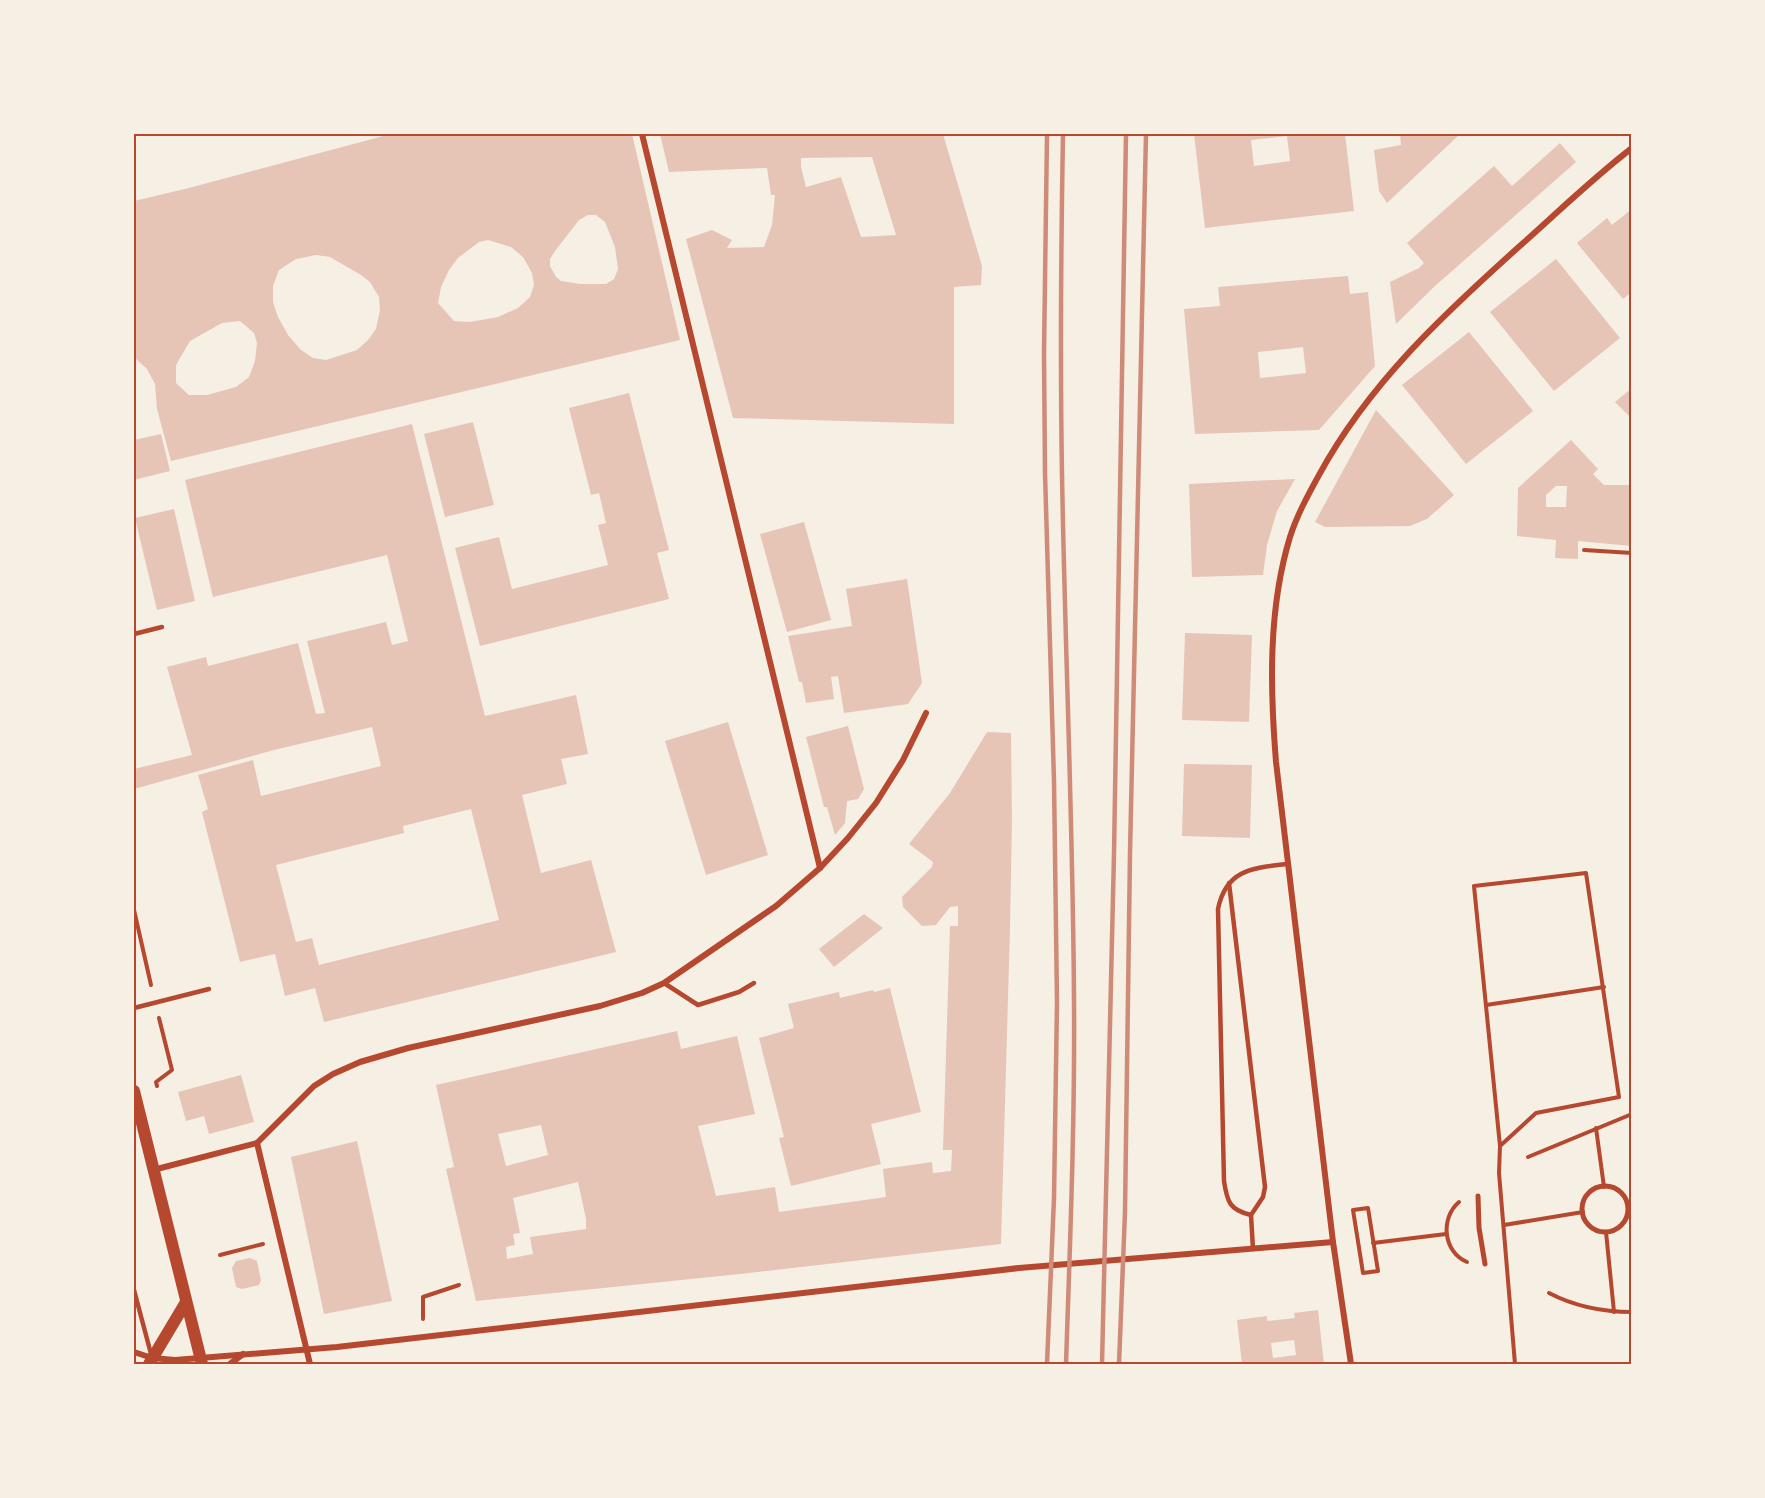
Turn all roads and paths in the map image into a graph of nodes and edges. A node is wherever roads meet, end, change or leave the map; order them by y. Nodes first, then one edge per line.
1 (642, 134) edge
2 (1632, 148) edge
3 (1584, 550) dead end
4 (1632, 553) edge
5 (162, 627) dead end
6 (136, 633) edge
7 (926, 713) dead end
8 (1287, 864) junction
9 (820, 868) junction
10 (1229, 882) junction
11 (134, 910) edge
12 (664, 983) junction
13 (754, 983) dead end
14 (1604, 987) junction
15 (209, 989) dead end
16 (156, 1003) junction
17 (1486, 1005) junction
18 (134, 1008) edge
19 (134, 1091) edge
20 (159, 1094) dead end
21 (1632, 1114) edge
22 (1596, 1128) junction
23 (257, 1143) junction
24 (1500, 1146) junction
25 (1528, 1157) dead end
26 (153, 1170) junction
27 (1604, 1187) junction
28 (1478, 1196) dead end
29 (1629, 1203) edge
30 (1583, 1212) junction
31 (1251, 1215) junction
32 (1446, 1222) dead end
33 (1505, 1225) junction
34 (1479, 1227) junction
35 (1606, 1232) junction
36 (1446, 1234) junction
37 (281, 1239) junction
38 (1333, 1242) junction
39 (1373, 1243) junction
40 (1253, 1249) junction
41 (1452, 1250) dead end
42 (220, 1254) dead end
43 (1485, 1264) dead end
44 (459, 1285) dead end
45 (134, 1290) edge
46 (1549, 1293) dead end
47 (186, 1302) junction
48 (1614, 1312) junction
49 (1632, 1312) edge
50 (426, 1336) junction
51 (306, 1350) junction
52 (134, 1352) edge
53 (244, 1354) junction
54 (202, 1361) edge
55 (152, 1362) edge
56 (230, 1365) edge
57 (310, 1365) edge
58 (1351, 1365) edge
59 (1515, 1365) edge

1 - 9 street
2 - 8 street
3 - 4 path
5 - 6 lane
7 - 9 street
8 - 10 lane
8 - 38 street
9 - 12 street
10 - 31 lane
10 - 31 lane
11 - 16 path
12 - 13 lane
12 - 23 street
14 - 17 path
14 - 17 path
14 - 24 path
15 - 16 lane
16 - 18 lane
16 - 20 path
17 - 24 path
19 - 26 main road
21 - 22 path
22 - 25 path
22 - 27 path
23 - 26 street
23 - 37 street
24 - 33 path
26 - 47 main road
27 - 29 street
27 - 30 street
28 - 34 street
29 - 35 street
30 - 33 path
30 - 35 street
31 - 40 lane
32 - 36 path
33 - 34 path
33 - 59 path
34 - 43 street
35 - 48 path
36 - 39 path
36 - 41 path
37 - 42 path
37 - 51 street
38 - 40 street
38 - 58 street
39 - 39 path
40 - 50 street
44 - 50 path
45 - 55 lane
46 - 48 path
47 - 54 main road
47 - 55 main road
48 - 49 path
50 - 51 street
51 - 53 street
51 - 57 street
52 - 55 street
53 - 54 street
53 - 56 street
54 - 55 street

